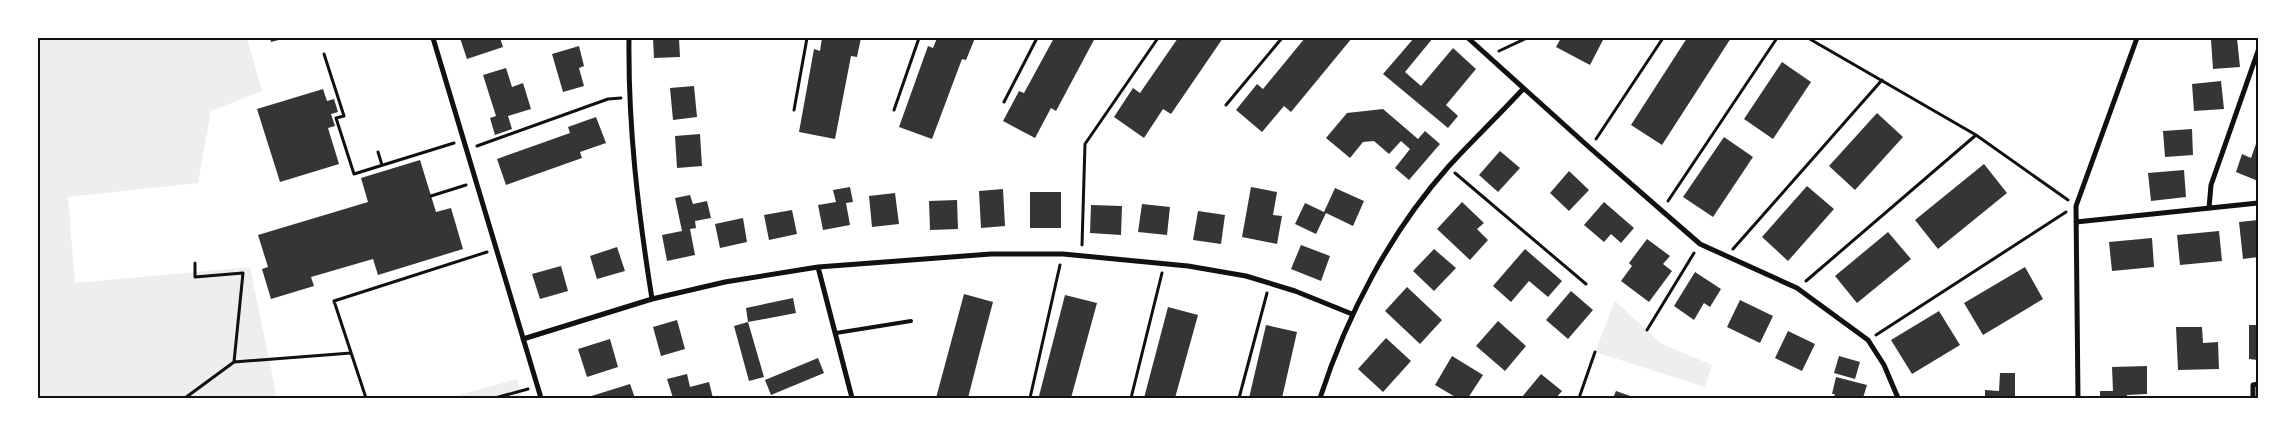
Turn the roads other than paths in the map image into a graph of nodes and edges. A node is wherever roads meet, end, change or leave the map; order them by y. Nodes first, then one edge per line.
1 (433, 38) edge
2 (629, 38) edge
3 (1468, 38) edge
4 (2137, 38) edge
5 (2258, 51) edge
6 (1523, 89) junction
7 (2258, 203) edge
8 (2210, 208) junction
9 (2076, 222) junction
10 (818, 267) junction
11 (652, 299) junction
12 (1352, 314) junction
13 (911, 321) dead end
14 (836, 333) junction
15 (523, 339) junction
16 (2258, 384) edge
17 (541, 398) edge
18 (852, 398) edge
19 (1320, 398) edge
20 (1898, 398) edge
21 (2078, 398) edge
22 (2254, 398) edge

1 - 15 street
2 - 11 street
3 - 6 street
4 - 9 street
5 - 8 street
6 - 12 street
6 - 20 street
7 - 8 street
8 - 9 street
9 - 21 street
10 - 11 street
10 - 12 street
10 - 14 street
11 - 15 street
12 - 19 street
13 - 14 lane
14 - 18 street
15 - 17 street
16 - 22 street

